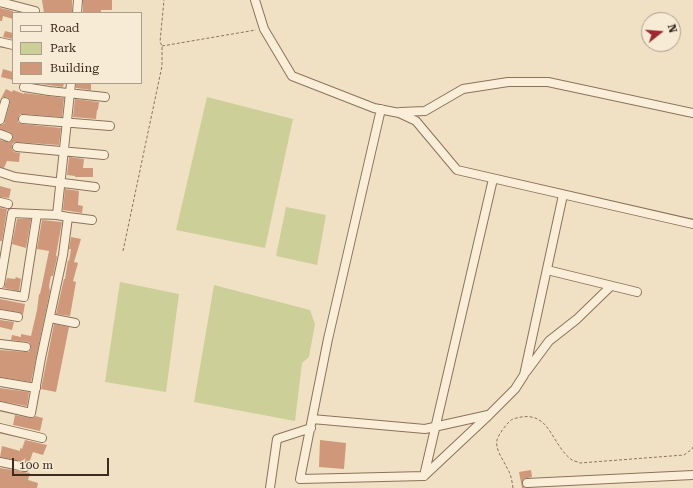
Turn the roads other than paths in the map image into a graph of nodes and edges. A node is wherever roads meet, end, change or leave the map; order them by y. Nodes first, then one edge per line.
1 (78, 0) edge
2 (255, 0) edge
3 (2, 2) edge
4 (35, 11) dead end
5 (77, 12) edge
6 (0, 42) edge
7 (12, 45) edge
8 (70, 84) edge
9 (24, 87) dead end
10 (69, 93) junction
11 (105, 97) dead end
12 (6, 103) edge
13 (381, 109) junction
14 (399, 112) junction
15 (693, 113) edge
16 (23, 119) dead end
17 (0, 120) edge
18 (66, 123) junction
19 (110, 126) dead end
20 (17, 147) dead end
21 (63, 152) junction
22 (104, 155) dead end
23 (0, 172) edge
24 (493, 179) junction
25 (61, 183) junction
26 (95, 186) dead end
27 (563, 195) junction
28 (38, 214) junction
29 (57, 215) junction
30 (68, 217) junction
31 (92, 220) dead end
32 (693, 224) edge
33 (2, 266) edge
34 (547, 270) junction
35 (0, 284) edge
36 (611, 286) junction
37 (637, 292) dead end
38 (0, 293) edge
39 (0, 314) edge
40 (18, 318) dead end
41 (50, 318) junction
42 (75, 323) dead end
43 (0, 344) edge
44 (26, 347) dead end
45 (524, 375) junction
46 (0, 382) edge
47 (36, 388) junction
48 (0, 406) edge
49 (489, 415) junction
50 (312, 424) junction
51 (436, 426) junction
52 (0, 430) edge
53 (42, 438) dead end
54 (0, 462) edge
55 (25, 467) dead end
56 (693, 474) edge
57 (424, 476) junction
58 (527, 483) dead end
59 (581, 484) edge
60 (270, 488) edge

1 - 5 street
2 - 13 street
3 - 4 street
6 - 7 street
8 - 10 street
9 - 10 street
10 - 11 street
10 - 18 street
12 - 17 street
13 - 14 street
13 - 50 street
14 - 15 street
14 - 24 street
16 - 18 street
18 - 19 street
18 - 21 street
20 - 21 street
21 - 22 street
21 - 25 street
23 - 25 street
24 - 27 street
24 - 51 street
25 - 26 street
25 - 29 street
27 - 32 street
27 - 34 street
28 - 29 street
28 - 33 street
28 - 38 street
29 - 30 street
30 - 31 street
30 - 41 street
33 - 35 street
34 - 36 street
34 - 45 street
36 - 37 street
36 - 45 street
39 - 40 street
41 - 42 street
41 - 47 street
43 - 44 street
45 - 49 street
46 - 47 street
47 - 48 street
49 - 51 street
49 - 57 street
50 - 51 street
50 - 57 street
50 - 60 street
51 - 57 street
52 - 53 street
54 - 55 street
56 - 59 street
58 - 59 street

